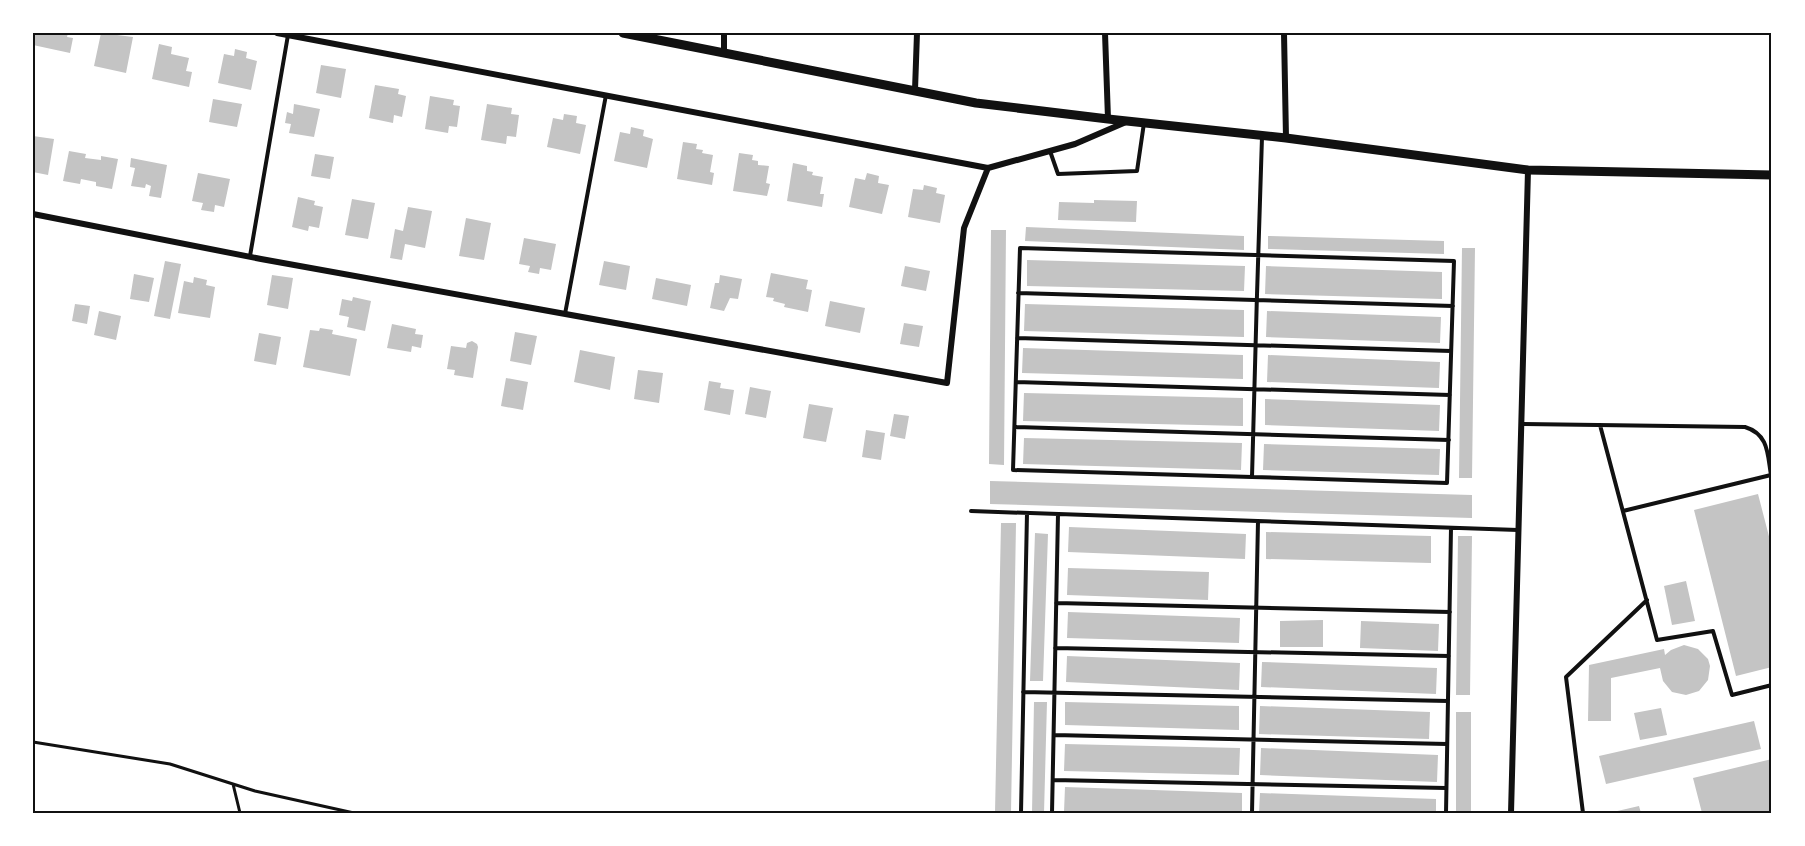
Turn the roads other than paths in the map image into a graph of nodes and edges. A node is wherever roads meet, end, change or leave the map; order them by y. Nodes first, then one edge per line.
1 (277, 33) edge
2 (623, 33) edge
3 (724, 33) edge
4 (917, 33) edge
5 (1105, 33) edge
6 (1284, 33) edge
7 (288, 35) junction
8 (724, 52) junction
9 (915, 90) junction
10 (606, 96) junction
11 (1108, 119) junction
12 (1127, 121) junction
13 (1144, 123) junction
14 (1262, 136) junction
15 (1286, 138) junction
16 (1049, 151) junction
17 (988, 168) junction
18 (1528, 171) junction
19 (1772, 175) edge
20 (33, 214) edge
21 (1258, 255) junction
22 (250, 257) junction
23 (1018, 292) junction
24 (1257, 300) junction
25 (1453, 306) junction
26 (565, 314) junction
27 (1017, 338) junction
28 (1256, 345) junction
29 (1451, 351) junction
30 (1016, 382) junction
31 (1254, 389) junction
32 (1450, 395) junction
33 (1522, 424) junction
34 (1600, 425) junction
35 (1015, 427) junction
36 (1253, 434) junction
37 (1449, 440) junction
38 (1252, 477) junction
39 (1772, 477) edge
40 (971, 511) dead end
41 (1623, 511) junction
42 (1027, 513) junction
43 (1058, 514) junction
44 (1258, 521) junction
45 (1451, 528) junction
46 (1519, 530) junction
47 (1647, 600) junction
48 (1056, 603) junction
49 (1256, 608) junction
50 (1450, 612) junction
51 (1055, 648) junction
52 (1256, 652) junction
53 (1449, 656) junction
54 (1772, 685) edge
55 (1023, 692) junction
56 (1054, 692) junction
57 (1255, 697) junction
58 (1448, 701) junction
59 (1054, 735) junction
60 (1254, 739) junction
61 (1447, 744) junction
62 (1053, 780) junction
63 (1253, 784) junction
64 (1446, 788) junction
65 (1021, 813) edge
66 (1052, 813) edge
67 (1252, 813) edge
68 (1446, 813) edge
69 (1511, 813) edge
70 (1583, 813) edge

1 - 7 street
2 - 8 street
3 - 8 street
4 - 9 street
5 - 11 street
6 - 15 street
7 - 10 street
7 - 22 lane
8 - 9 street
9 - 11 street
10 - 17 street
10 - 26 lane
11 - 12 street
12 - 13 street
12 - 16 street
13 - 14 street
13 - 16 lane
14 - 15 street
14 - 21 lane
15 - 18 street
16 - 17 street
17 - 26 street
18 - 19 street
18 - 33 street
20 - 22 street
21 - 23 lane
21 - 24 lane
21 - 25 lane
22 - 26 street
23 - 24 lane
23 - 27 lane
24 - 25 lane
24 - 28 lane
25 - 29 lane
27 - 28 lane
27 - 30 lane
28 - 29 lane
28 - 31 lane
29 - 32 lane
30 - 31 lane
30 - 35 lane
31 - 32 lane
31 - 36 lane
32 - 37 lane
33 - 34 lane
33 - 46 street
34 - 39 lane
34 - 41 lane
35 - 36 lane
35 - 38 lane
36 - 37 lane
36 - 38 lane
37 - 38 lane
39 - 41 lane
40 - 42 lane
41 - 47 lane
42 - 43 lane
42 - 55 lane
43 - 44 lane
43 - 48 lane
44 - 45 lane
44 - 49 lane
45 - 46 lane
45 - 50 lane
46 - 69 street
47 - 54 lane
47 - 70 lane
48 - 49 lane
48 - 51 lane
49 - 50 lane
49 - 52 lane
50 - 53 lane
51 - 52 lane
51 - 56 lane
52 - 53 lane
52 - 57 lane
53 - 58 lane
55 - 56 lane
55 - 65 lane
56 - 57 lane
56 - 59 lane
57 - 58 lane
57 - 60 lane
58 - 61 lane
59 - 60 lane
59 - 62 lane
60 - 61 lane
60 - 63 lane
61 - 64 lane
62 - 63 lane
62 - 66 lane
63 - 64 lane
63 - 67 lane
64 - 68 lane

